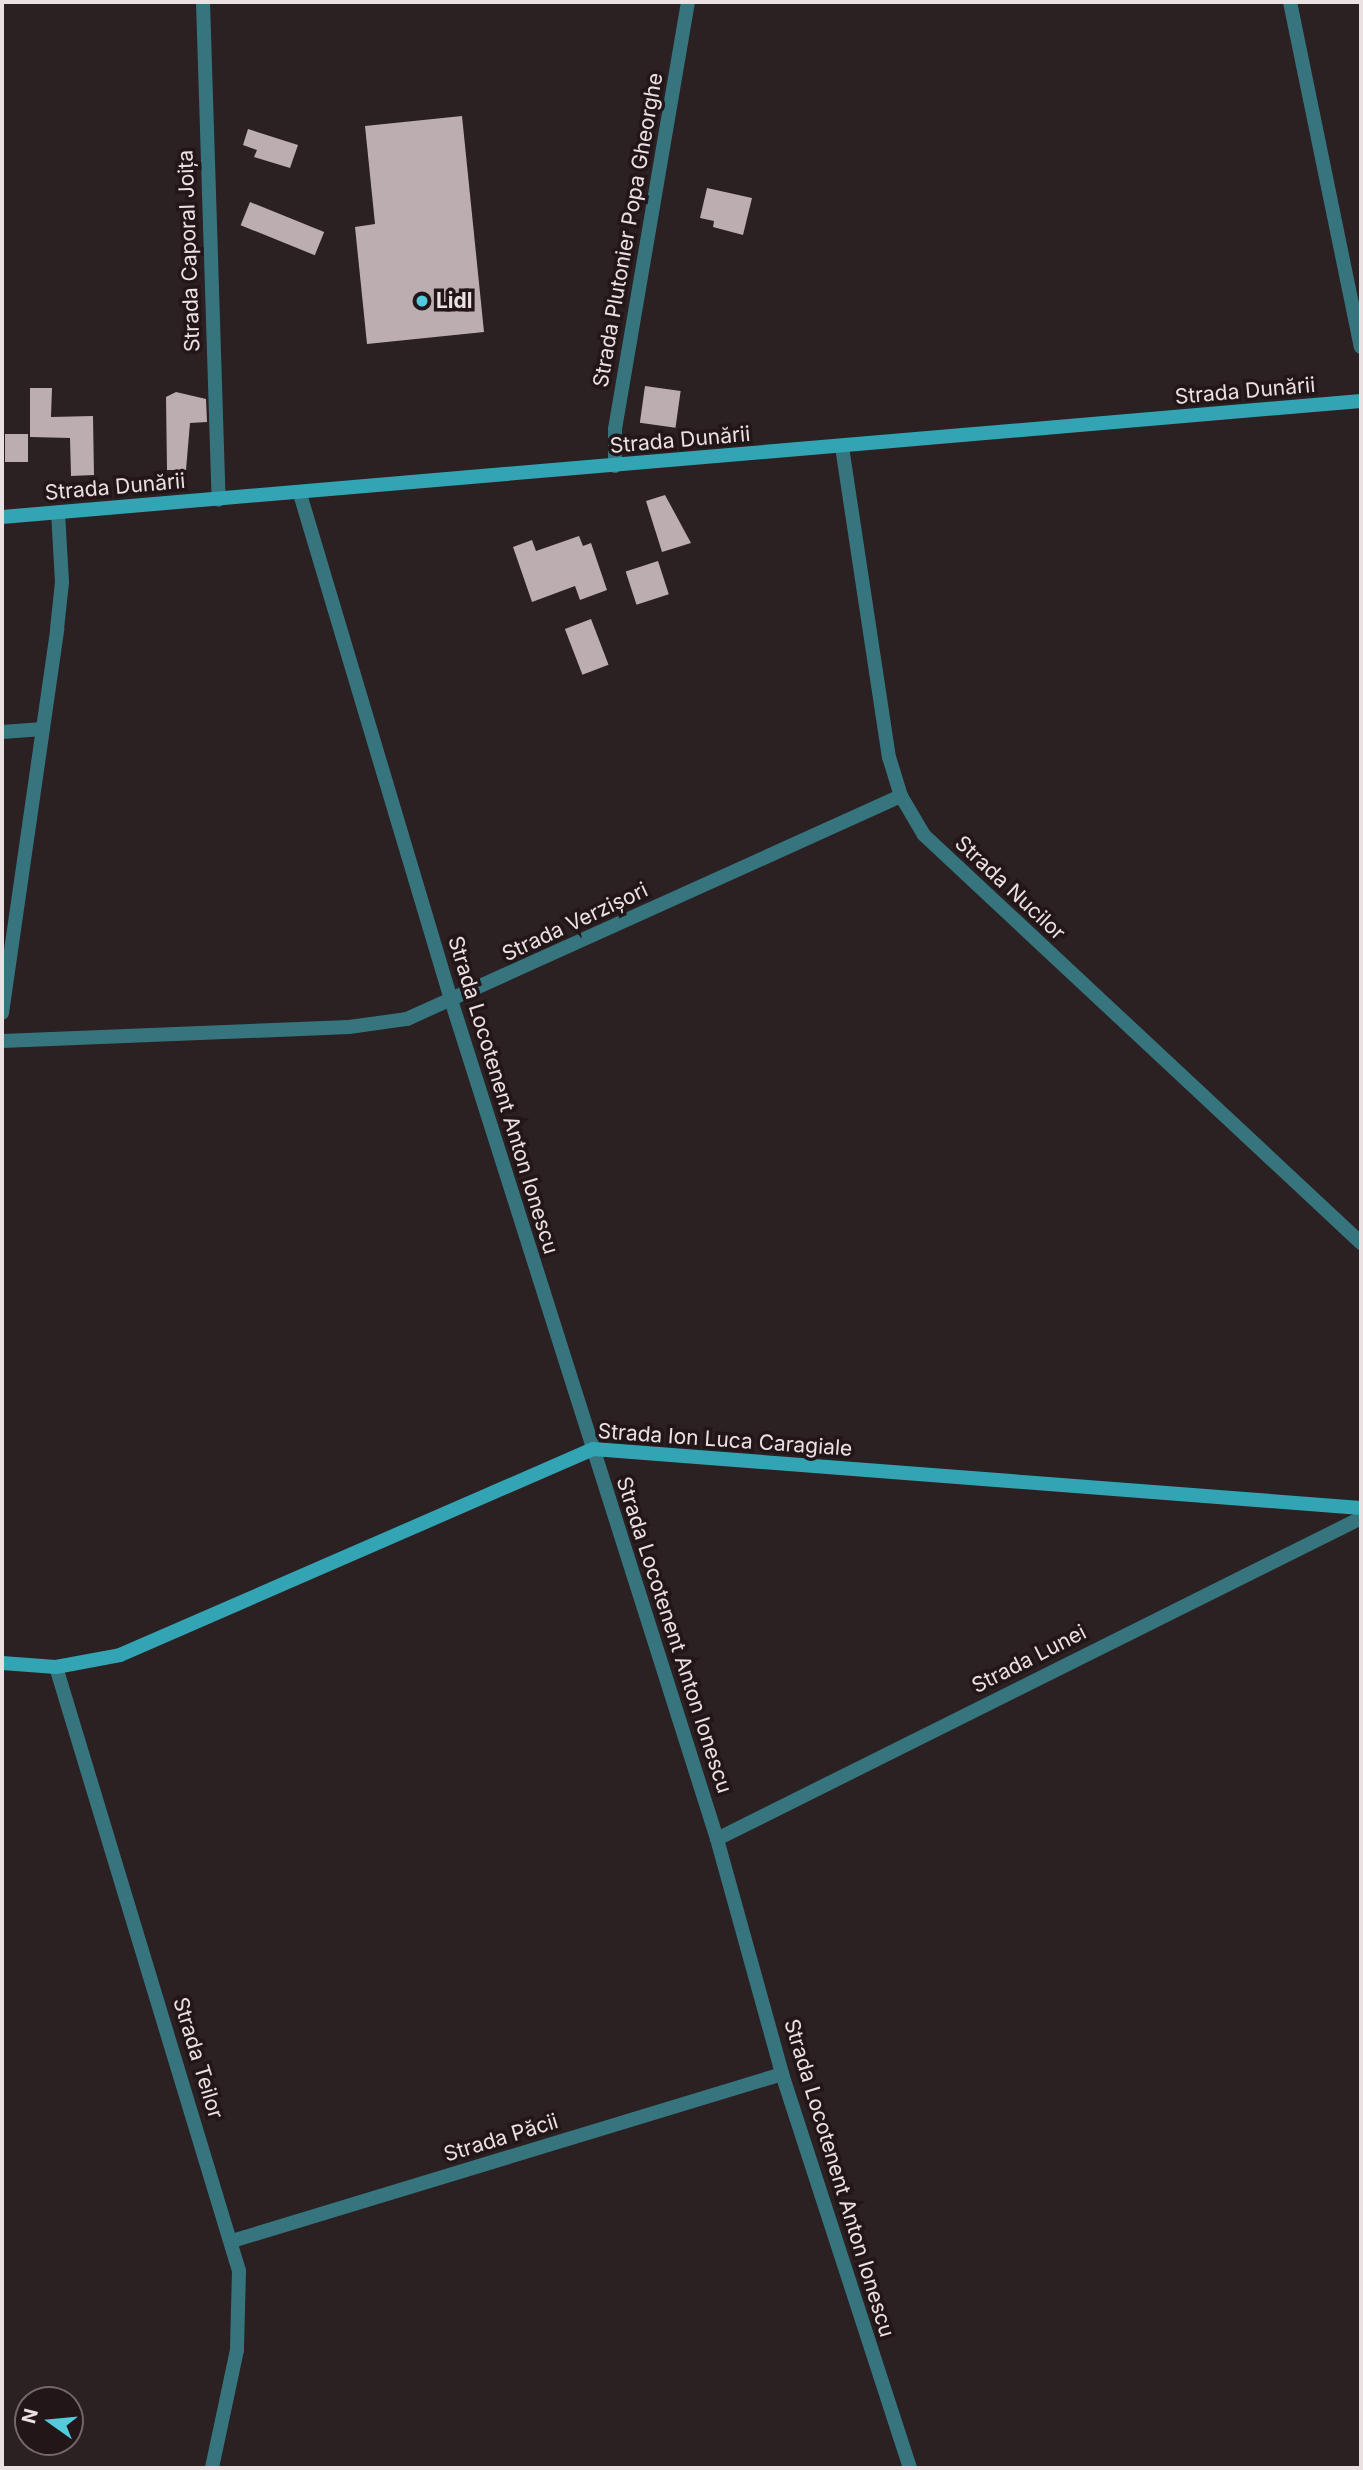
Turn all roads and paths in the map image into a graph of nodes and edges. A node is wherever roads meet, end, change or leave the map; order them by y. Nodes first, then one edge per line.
1 (203, 2) edge
2 (688, 2) edge
3 (1290, 2) edge
4 (1361, 346) edge
5 (1361, 401) edge
6 (842, 447) junction
7 (615, 466) junction
8 (300, 494) junction
9 (219, 500) junction
10 (58, 513) junction
11 (2, 517) edge
12 (43, 729) junction
13 (2, 732) edge
14 (901, 796) junction
15 (452, 1003) junction
16 (2, 1013) edge
17 (2, 1041) edge
18 (1361, 1243) edge
19 (593, 1449) junction
20 (1361, 1508) edge
21 (1361, 1518) edge
22 (2, 1663) edge
23 (56, 1667) junction
24 (717, 1839) junction
25 (782, 2074) junction
26 (232, 2241) junction
27 (212, 2468) edge
28 (910, 2468) edge

1 - 9 street, Strada Caporal Joița
2 - 7 street, Strada Plutonier Popa Gheorghe
3 - 4 street
5 - 6 street, Strada Dunării
6 - 7 street, Strada Dunării
6 - 14 street, Strada Nucilor
7 - 8 street, Strada Dunării
8 - 9 street, Strada Dunării
8 - 15 street, Strada Locotenent Anton Ionescu
9 - 10 street, Strada Dunării
10 - 11 street, Strada Dunării
10 - 12 street
12 - 13 street
12 - 16 street
14 - 15 street, Strada Verzișori
14 - 18 street, Strada Nucilor
15 - 17 street, Strada Verzișori
15 - 19 street, Strada Locotenent Anton Ionescu
19 - 20 street, Strada Ion Luca Caragiale
19 - 23 street, Strada Ion Luca Caragiale
19 - 24 street, Strada Locotenent Anton Ionescu
21 - 24 street, Strada Lunei
22 - 23 street, Strada Ion Luca Caragiale
23 - 26 street, Strada Teilor
24 - 25 street, Strada Locotenent Anton Ionescu
25 - 26 street, Strada Păcii
25 - 28 street, Strada Locotenent Anton Ionescu
26 - 27 street, Strada Teilor

